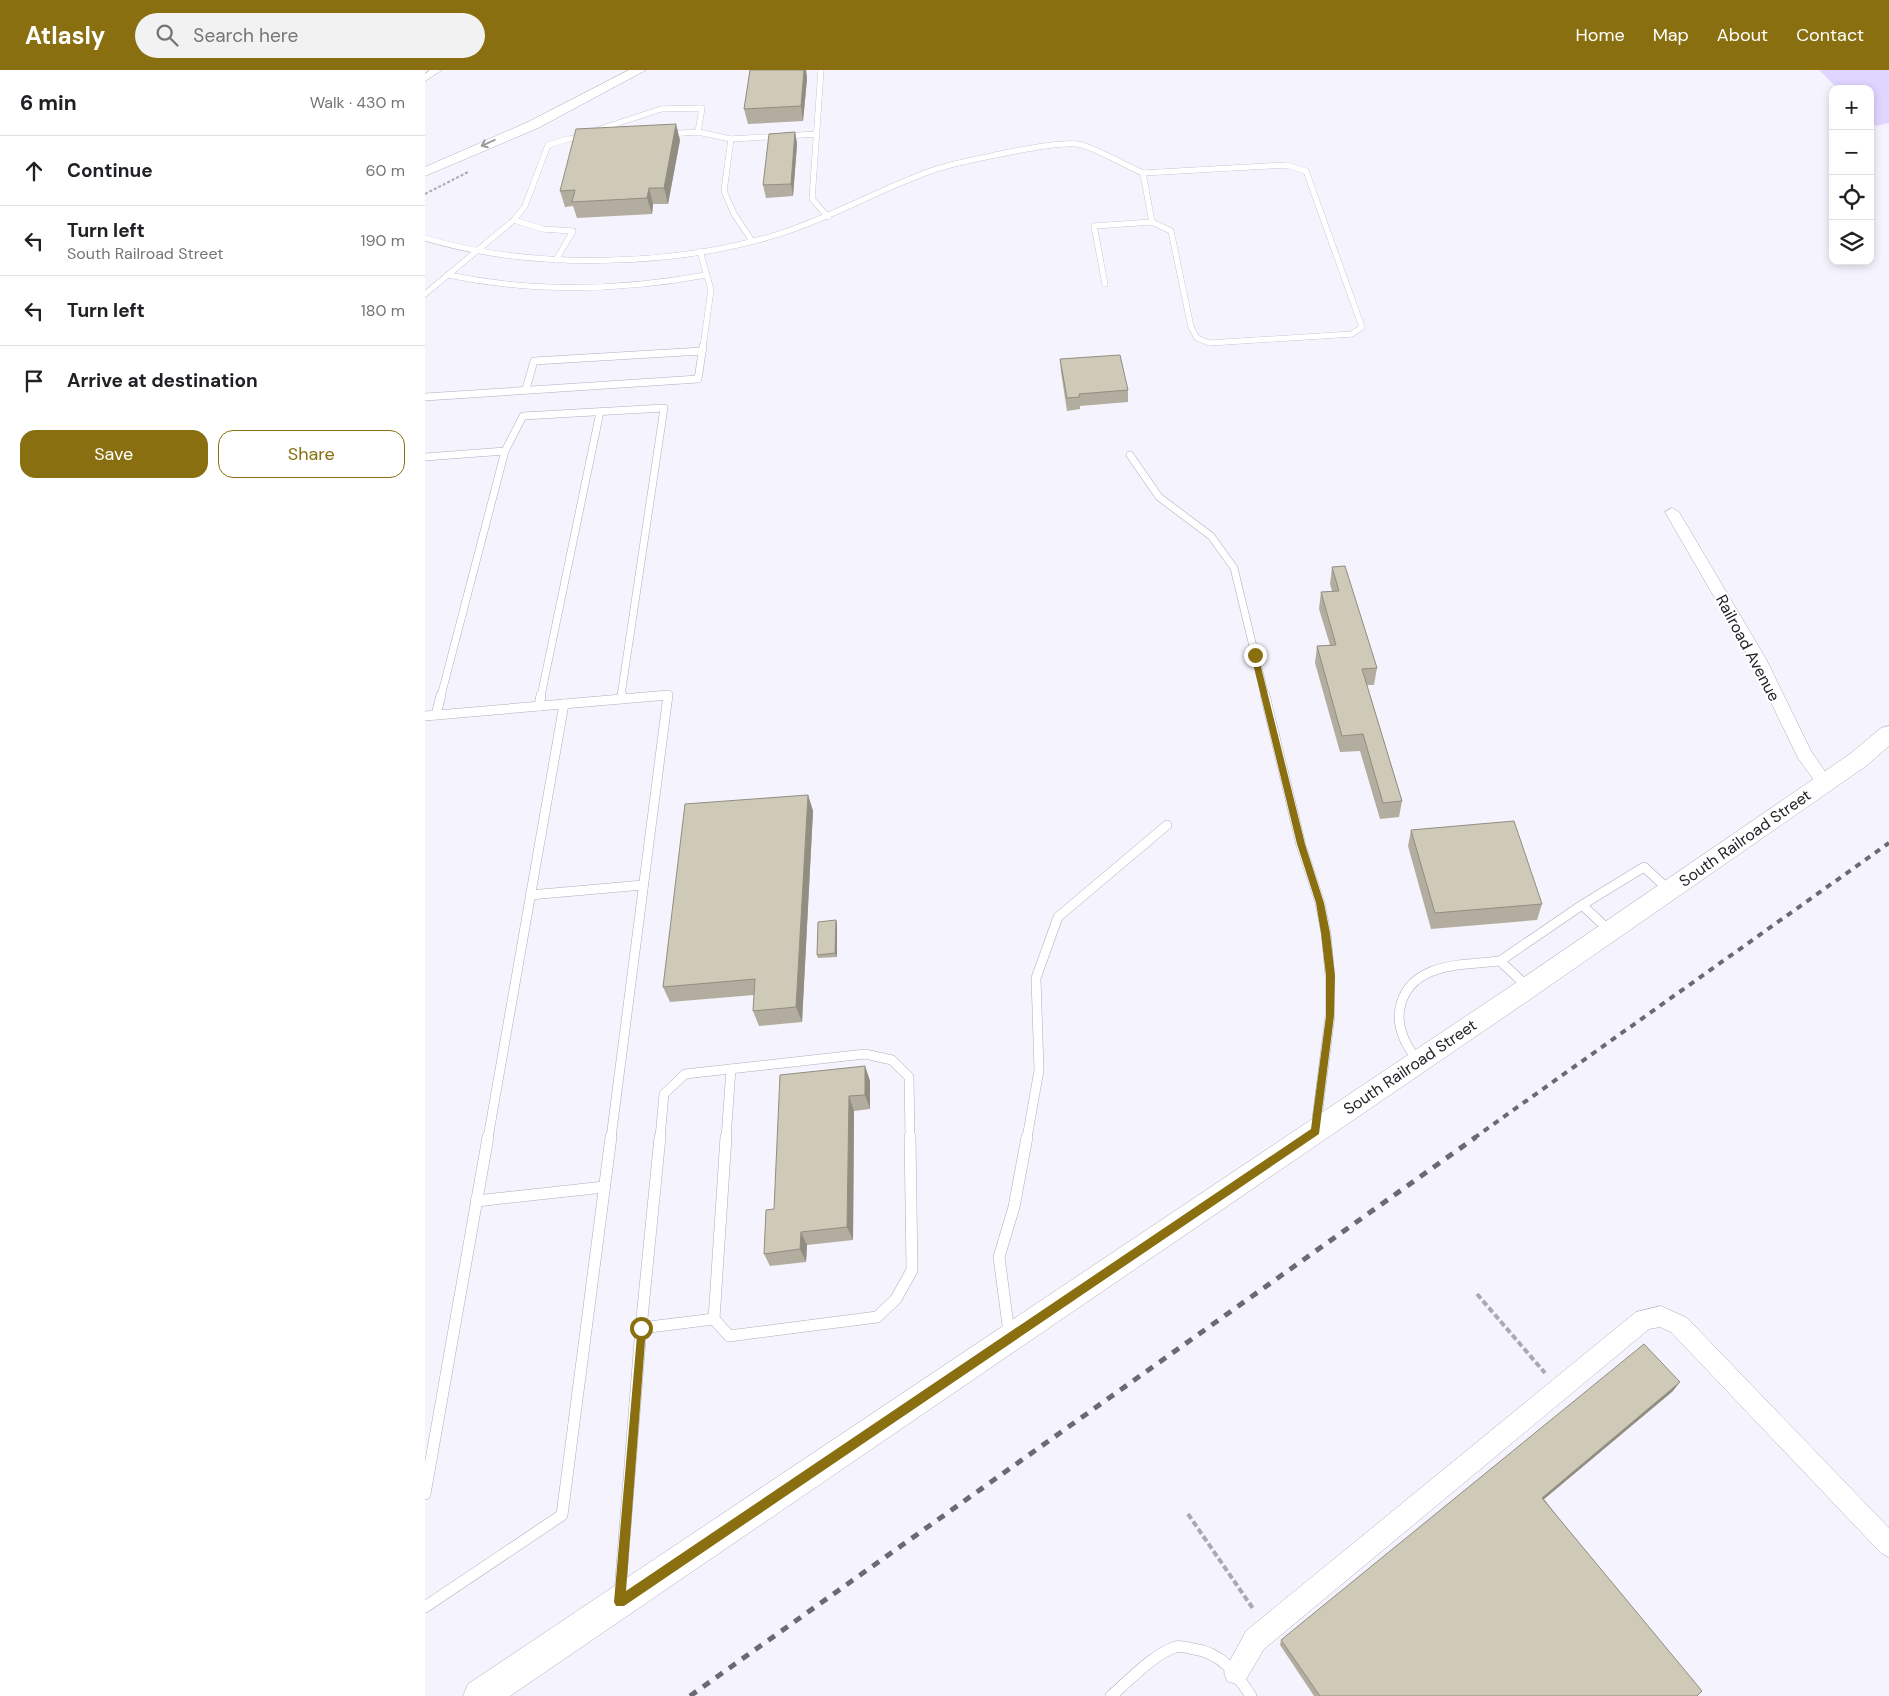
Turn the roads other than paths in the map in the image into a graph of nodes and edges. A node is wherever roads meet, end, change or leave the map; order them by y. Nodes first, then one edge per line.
1 (437, 70) edge
2 (639, 70) edge
3 (821, 70) edge
4 (425, 78) edge
5 (533, 125) junction
6 (698, 132) junction
7 (661, 134) edge
8 (817, 134) junction
9 (595, 138) edge
10 (568, 139) junction
11 (731, 139) junction
12 (425, 172) edge
13 (1143, 173) junction
14 (451, 177) dead end
15 (828, 218) junction
16 (514, 220) junction
17 (1152, 222) junction
18 (425, 238) edge
19 (752, 241) junction
20 (478, 251) junction
21 (700, 251) junction
22 (556, 260) junction
23 (448, 275) junction
24 (706, 275) junction
25 (1105, 284) dead end
26 (425, 294) edge
27 (702, 351) junction
28 (526, 389) junction
29 (425, 396) edge
30 (601, 412) junction
31 (505, 451) junction
32 (1130, 455) dead end
33 (425, 456) edge
34 (1672, 512) dead end
35 (621, 699) junction
36 (564, 704) junction
37 (539, 706) junction
38 (436, 715) junction
39 (425, 716) edge
40 (1889, 734) edge
41 (1825, 783) junction
42 (1167, 825) dead end
43 (643, 884) junction
44 (1669, 890) junction
45 (530, 895) junction
46 (1582, 905) junction
47 (1610, 931) junction
48 (1501, 961) junction
49 (1528, 987) junction
50 (1419, 1061) junction
51 (731, 1070) junction
52 (1315, 1131) junction
53 (604, 1186) junction
54 (476, 1200) junction
55 (714, 1319) junction
56 (641, 1328) junction
57 (1010, 1338) junction
58 (425, 1494) edge
59 (1889, 1545) edge
60 (620, 1602) junction
61 (425, 1607) edge
62 (1236, 1672) junction
63 (480, 1696) edge
64 (1111, 1696) edge
65 (1251, 1696) edge

1 - 4 street
2 - 5 street
3 - 8 lane
5 -> 12 street
5 - 14 street
6 - 7 lane
6 - 10 lane
6 - 11 lane
8 - 11 lane
8 - 15 lane
9 - 10 lane
10 - 16 lane
11 - 19 lane
13 - 15 lane
13 - 17 lane
13 - 17 lane
15 - 19 lane
16 - 20 lane
16 - 22 lane
17 - 25 lane
18 - 20 lane
19 - 21 lane
20 - 22 lane
20 - 23 lane
21 - 22 lane
21 - 24 lane
23 - 24 lane
23 - 26 lane
24 - 27 lane
27 - 28 lane
27 - 28 lane
28 - 29 lane
30 - 31 lane
30 - 35 lane
30 - 37 lane
31 - 33 lane
31 - 38 lane
32 - 52 lane
34 - 41 street, Railroad Avenue
35 - 36 lane
35 - 43 lane
36 - 37 lane
36 - 45 lane
37 - 38 lane
38 - 39 lane
40 - 41 street, South Railroad Street
41 - 44 street, South Railroad Street
42 - 57 lane
43 - 45 lane
43 - 53 lane
44 - 46 lane
44 - 47 street, South Railroad Street
45 - 54 lane
46 - 47 lane
46 - 48 lane
47 - 49 street, South Railroad Street
48 - 49 lane
48 - 50 lane
49 - 50 street, South Railroad Street
50 - 52 street, South Railroad Street
51 - 55 lane
51 - 55 lane
51 - 56 lane
52 - 57 street, South Railroad Street
53 - 54 lane
53 - 61 lane
54 - 58 lane
55 - 56 lane
56 - 60 lane
57 - 60 street, South Railroad Street
59 - 62 street
60 - 63 street, South Railroad Street
62 - 64 lane
62 - 65 lane

